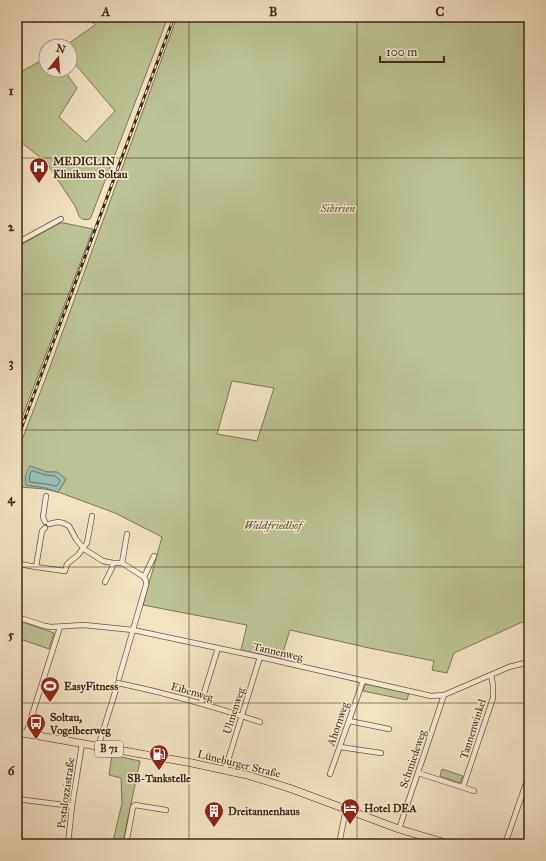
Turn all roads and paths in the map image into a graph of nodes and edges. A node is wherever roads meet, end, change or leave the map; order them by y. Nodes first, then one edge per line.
1 (61, 219) dead end
2 (17, 243) edge
3 (46, 496) dead end
4 (92, 516) dead end
5 (47, 523) junction
6 (126, 534) dead end
7 (84, 549) junction
8 (154, 556) dead end
9 (122, 563) junction
10 (20, 564) dead end
11 (112, 564) junction
12 (36, 567) junction
13 (144, 577) junction
14 (105, 582) dead end
15 (17, 617) edge
16 (60, 627) junction
17 (133, 630) junction
18 (218, 648) junction
19 (260, 657) junction
20 (529, 662) edge
21 (491, 674) junction
22 (118, 680) junction
23 (363, 681) junction
24 (444, 695) junction
25 (201, 703) junction
26 (242, 716) junction
27 (349, 721) junction
28 (260, 722) dead end
29 (389, 729) dead end
30 (17, 732) edge
31 (26, 734) junction
32 (82, 744) junction
33 (98, 747) junction
34 (340, 747) junction
35 (381, 753) dead end
36 (225, 770) junction
37 (418, 773) junction
38 (330, 774) dead end
39 (529, 775) edge
40 (463, 787) junction
41 (474, 791) dead end
42 (17, 800) edge
43 (72, 806) junction
44 (346, 809) junction
45 (166, 810) dead end
46 (399, 828) junction
47 (445, 843) edge
48 (68, 844) edge
49 (126, 844) edge
50 (339, 844) edge
51 (505, 844) edge

1 - 2 street
3 - 5 street
4 - 7 street
5 - 7 street
5 - 12 street
6 - 9 street
7 - 11 street
7 - 12 street
8 - 13 street
9 - 11 street
9 - 13 street
10 - 12 street
11 - 14 street
13 - 17 street
15 - 16 street, Tannenweg
16 - 17 street, Tannenweg
16 - 31 street
17 - 18 street, Tannenweg
17 - 22 street
18 - 19 street, Tannenweg
18 - 25 street
19 - 23 street, Tannenweg
19 - 26 street, Ulmenweg
20 - 21 street, Tannenweg
21 - 24 street, Tannenweg
21 - 40 street, Tannenwinkel
22 - 25 street, Eibenweg
22 - 33 street
23 - 24 street, Tannenweg
23 - 27 street, Ahornweg
24 - 37 street, Schmiedeweg
25 - 26 street, Eibenweg
26 - 28 street, Eibenweg
26 - 36 street, Ulmenweg
27 - 29 street
27 - 34 street, Ahornweg
30 - 31 main road, Lüneburger Straße / B 71
31 - 32 main road, Lüneburger Straße / B 71
32 - 33 main road, Lüneburger Straße / B 71
32 - 43 street, Pestalozzistraße
33 - 36 main road, Lüneburger Straße / B 71
34 - 35 street
34 - 38 street, Ahornweg
36 - 44 main road, Lüneburger Straße / B 71
37 - 40 street
37 - 46 street, Schmiedeweg
39 - 51 street
40 - 41 street
42 - 43 street
43 - 48 street, Pestalozzistraße
44 - 46 main road, Lüneburger Straße / B 71
44 - 50 street
45 - 49 street
46 - 47 main road, Lüneburger Straße / B 71

